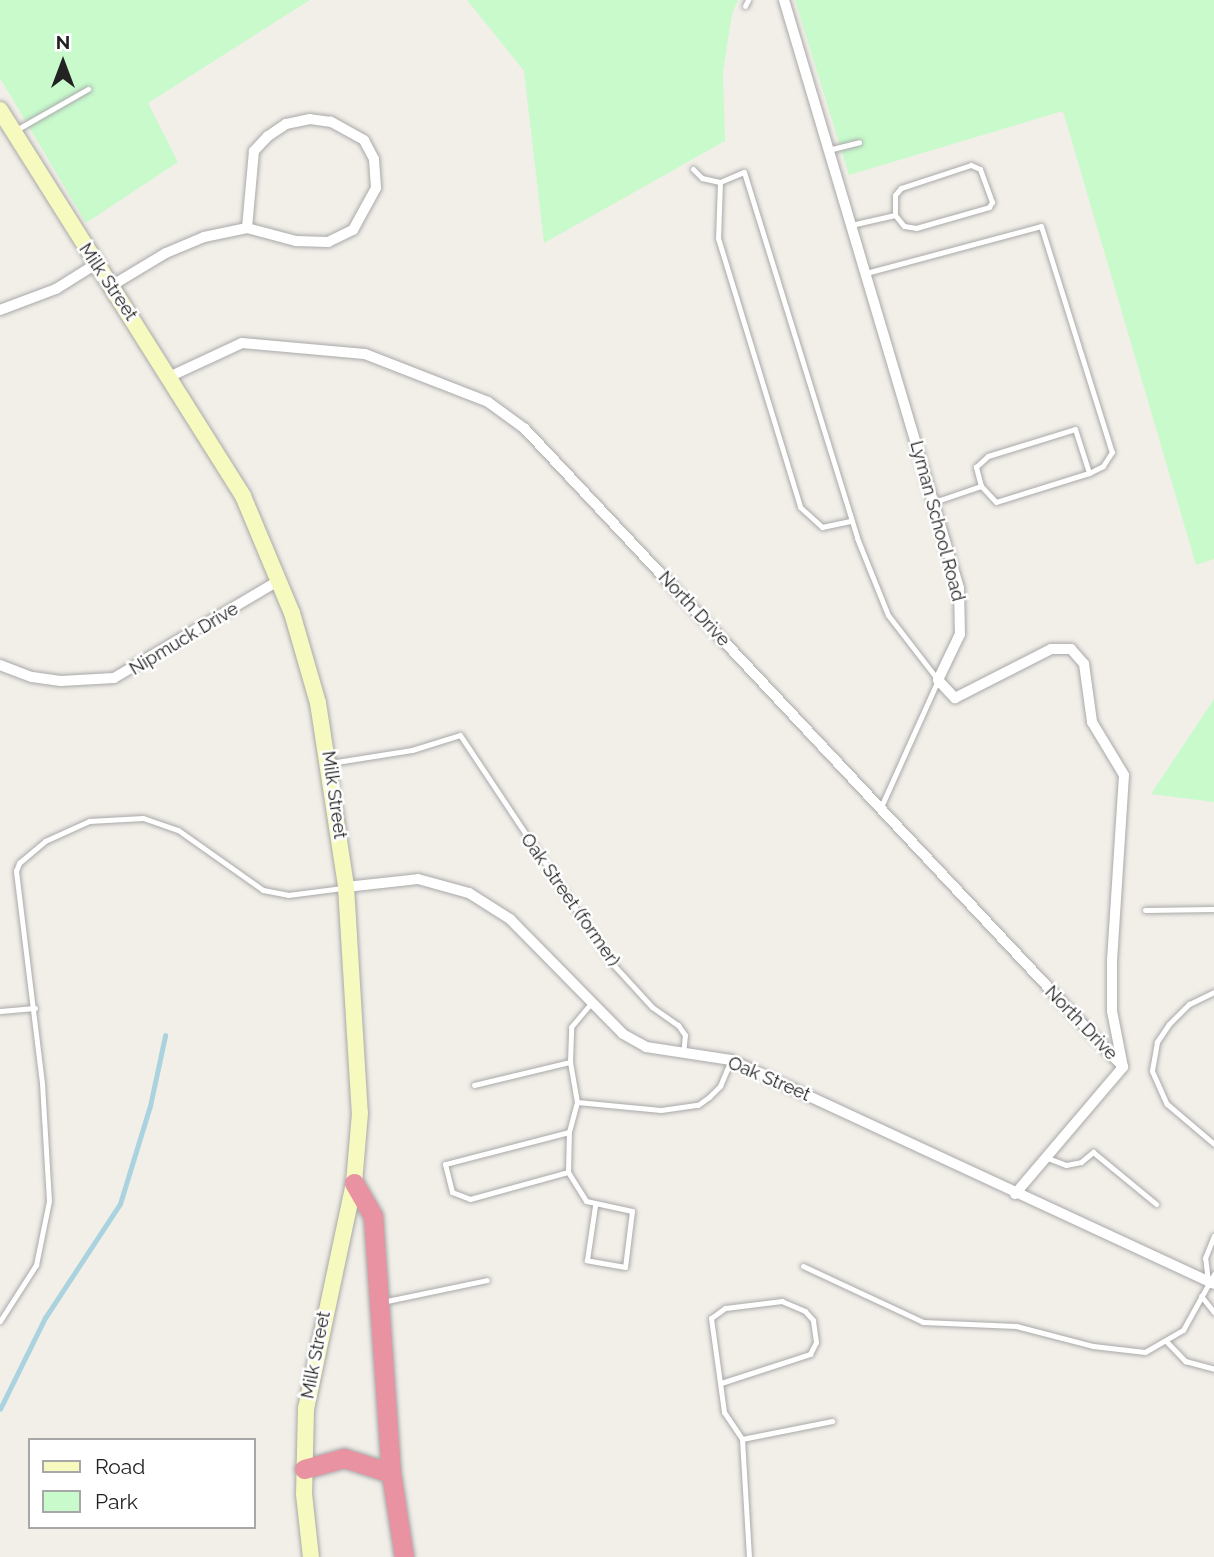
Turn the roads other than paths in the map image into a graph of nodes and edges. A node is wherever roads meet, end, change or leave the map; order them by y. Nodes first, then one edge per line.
1 (784, 0) edge
2 (88, 89) dead end
3 (0, 110) edge
4 (13, 132) junction
5 (859, 142) dead end
6 (828, 150) junction
7 (693, 169) dead end
8 (720, 182) junction
9 (895, 215) junction
10 (851, 225) junction
11 (247, 228) junction
12 (96, 264) junction
13 (866, 274) junction
14 (111, 286) junction
15 (0, 310) edge
16 (171, 376) junction
17 (1089, 473) junction
18 (982, 486) junction
19 (934, 502) junction
20 (851, 521) junction
21 (281, 580) junction
22 (0, 665) edge
23 (938, 680) junction
24 (330, 763) junction
25 (880, 809) junction
26 (346, 887) junction
27 (1214, 909) edge
28 (1145, 910) dead end
29 (1214, 992) edge
30 (592, 1003) junction
31 (35, 1009) junction
32 (0, 1011) edge
33 (683, 1055) junction
34 (731, 1060) junction
35 (570, 1062) junction
36 (1123, 1067) junction
37 (474, 1085) dead end
38 (577, 1102) junction
39 (569, 1132) junction
40 (1214, 1143) edge
41 (1045, 1157) junction
42 (568, 1172) junction
43 (354, 1183) junction
44 (1015, 1194) junction
45 (1156, 1203) dead end
46 (595, 1206) junction
47 (1214, 1236) edge
48 (803, 1266) dead end
49 (1212, 1279) edge
50 (487, 1280) dead end
51 (1200, 1296) junction
52 (379, 1303) junction
53 (1214, 1312) edge
54 (0, 1321) edge
55 (1166, 1341) junction
56 (1214, 1369) edge
57 (721, 1383) junction
58 (832, 1421) dead end
59 (742, 1439) junction
60 (304, 1469) junction
61 (391, 1473) junction
62 (311, 1557) edge
63 (404, 1557) edge
64 (749, 1557) edge

1 - 6 street, Lyman School Road
2 - 4 lane
3 - 4 main road, Milk Street
4 - 12 main road, Milk Street
5 - 6 lane
6 - 10 street, Lyman School Road
7 - 8 lane
8 - 20 lane
8 - 20 lane
9 - 9 lane
9 - 10 lane
10 - 13 street, Lyman School Road
11 - 11 street
11 - 14 street
12 - 14 main road, Milk Street
12 - 15 street
13 - 17 lane
13 - 19 street, Lyman School Road
14 - 16 main road, Milk Street
16 - 21 main road, Milk Street
16 - 25 street, North Drive
17 - 18 lane
17 - 18 lane
18 - 19 lane
19 - 23 street, Lyman School Road
20 - 23 lane
21 - 22 street, Nipmuck Drive
21 - 24 main road, Milk Street
23 - 25 lane
23 - 36 street
24 - 26 main road, Milk Street
24 - 33 lane, Oak Street (former)
25 - 36 street, North Drive
26 - 30 street, Oak Street
26 - 31 lane
26 - 43 main road, Milk Street
27 - 28 lane
29 - 40 lane
30 - 33 street, Oak Street
30 - 35 lane
31 - 32 lane
31 - 54 lane
33 - 34 street, Oak Street
34 - 38 lane
34 - 44 street, Oak Street
35 - 37 lane
35 - 38 lane
36 - 41 street
38 - 39 lane
39 - 42 lane
39 - 42 lane
41 - 44 street
41 - 45 lane
42 - 46 lane
43 - 52 highway
43 - 60 main road, Milk Street
44 - 49 street, Oak Street
46 - 46 lane
47 - 49 lane
48 - 55 lane
49 - 51 lane
50 - 52 lane
51 - 53 lane
51 - 55 lane
52 - 61 highway
55 - 56 lane
57 - 57 lane
57 - 59 lane
58 - 59 lane
59 - 64 lane
60 - 61 highway
60 - 62 main road, Milk Street
61 - 63 highway

